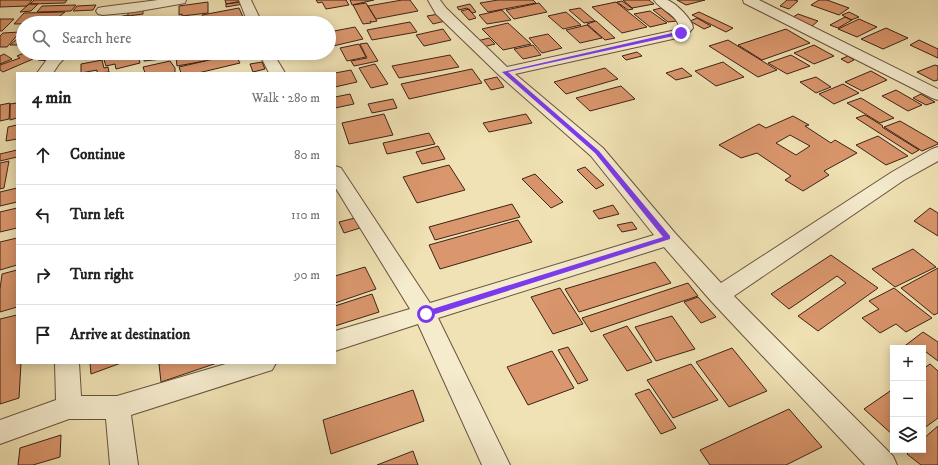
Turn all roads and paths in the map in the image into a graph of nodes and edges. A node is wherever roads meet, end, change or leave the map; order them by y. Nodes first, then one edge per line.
1 (110, 0) edge
2 (180, 0) edge
3 (245, 0) edge
4 (434, 0) edge
5 (660, 0) edge
6 (749, 0) edge
7 (103, 11) junction
8 (98, 16) edge
9 (251, 16) edge
10 (54, 60) edge
11 (270, 60) edge
12 (46, 72) edge
13 (276, 72) edge
14 (504, 72) junction
15 (938, 95) edge
16 (938, 153) edge
17 (336, 174) edge
18 (668, 238) junction
19 (719, 296) junction
20 (426, 314) junction
21 (336, 342) edge
22 (67, 364) edge
23 (261, 364) edge
24 (69, 407) junction
25 (117, 408) junction
26 (0, 432) edge
27 (124, 465) edge
28 (496, 465) edge
29 (883, 465) edge

1 - 7 street
2 - 7 street
3 - 9 street
4 - 14 street
5 - 14 street
6 - 15 street
7 - 8 street
10 - 12 street
11 - 13 street
14 - 18 street
16 - 19 street
17 - 20 street
18 - 19 street
18 - 20 street
19 - 29 street
20 - 21 street
20 - 28 street
22 - 24 street
23 - 25 street
24 - 25 street
24 - 26 street
25 - 27 street

